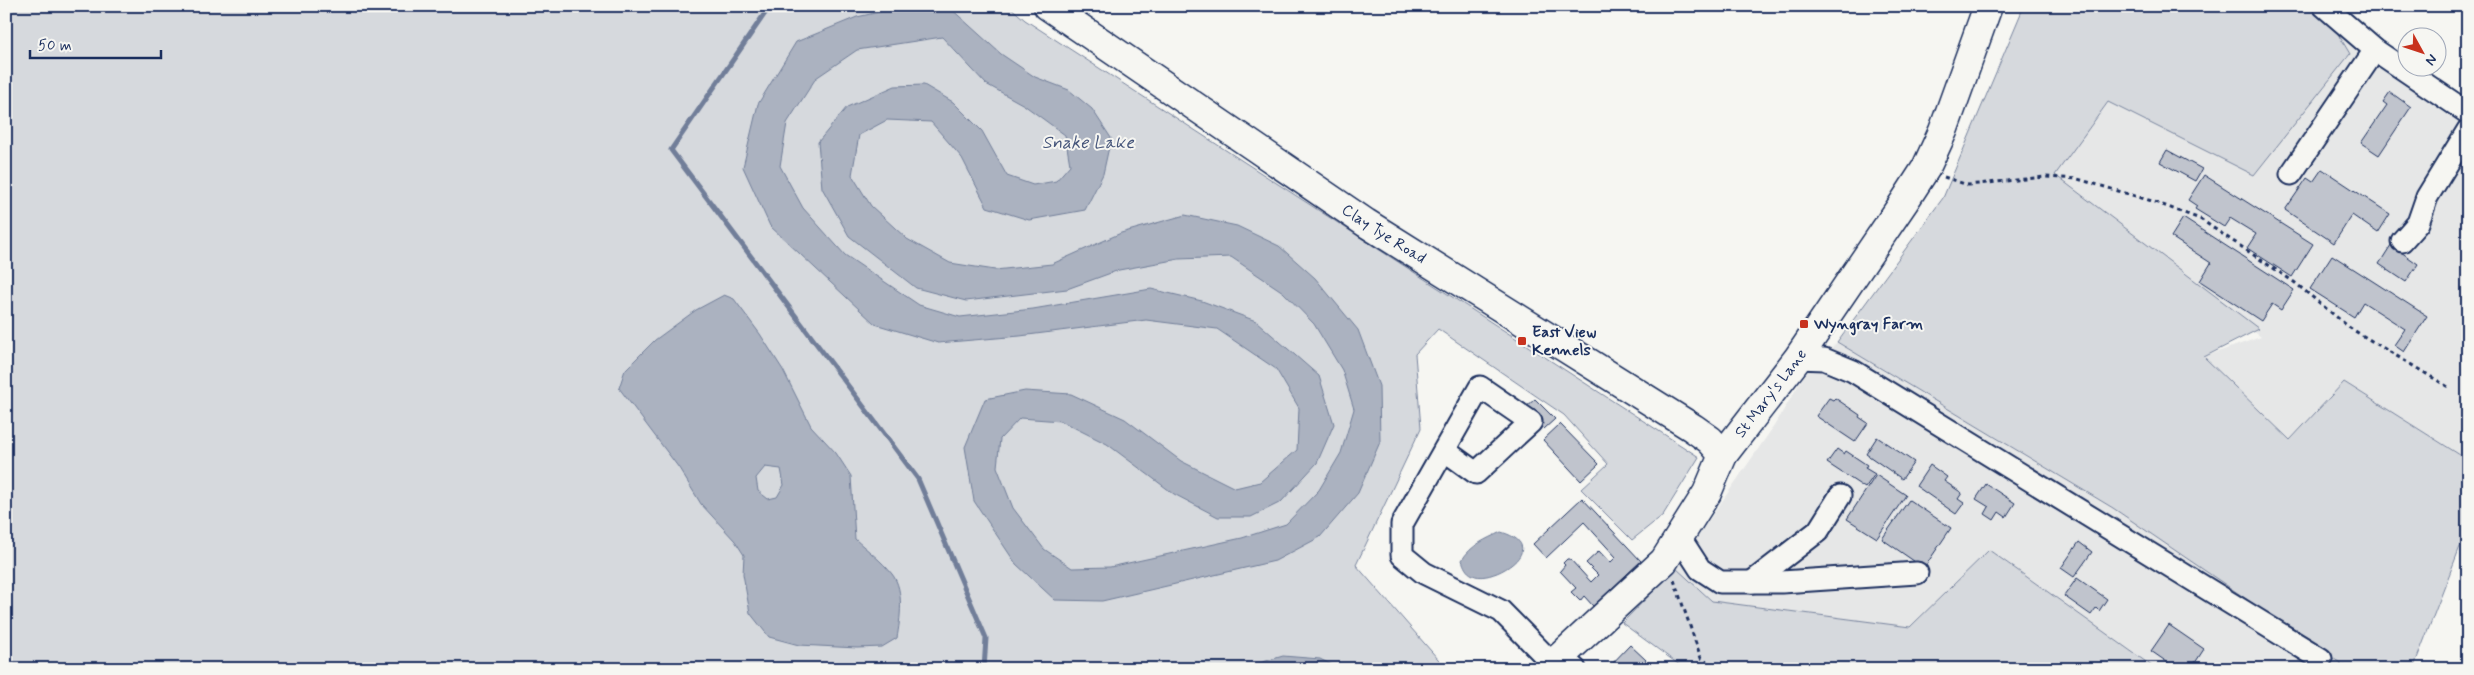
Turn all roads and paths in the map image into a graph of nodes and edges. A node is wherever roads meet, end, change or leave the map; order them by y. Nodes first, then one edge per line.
1 (1048, 6) edge
2 (1988, 6) edge
3 (2324, 6) edge
4 (2375, 50) junction
5 (2468, 113) edge
6 (2468, 130) edge
7 (1926, 168) junction
8 (2291, 174) dead end
9 (2402, 241) dead end
10 (1798, 358) junction
11 (2450, 388) dead end
12 (1444, 450) dead end
13 (1724, 455) junction
14 (1840, 496) dead end
15 (1680, 538) junction
16 (1664, 561) junction
17 (1916, 573) dead end
18 (1752, 582) junction
19 (2321, 658) dead end
20 (1559, 664) edge
21 (1718, 669) edge

1 - 13 main road, Clay Tye Road
2 - 7 main road, St Mary's Lane
3 - 4 lane
4 - 5 lane
4 - 8 lane
6 - 9 lane
7 - 10 main road, St Mary's Lane
7 - 11 path
10 - 13 main road, St Mary's Lane
10 - 19 lane
12 - 20 lane
13 - 15 main road, St Mary's Lane
14 - 18 lane
15 - 16 main road, St Mary's Lane
15 - 18 lane
16 - 20 main road, St Mary's Lane
16 - 21 path
17 - 18 lane

